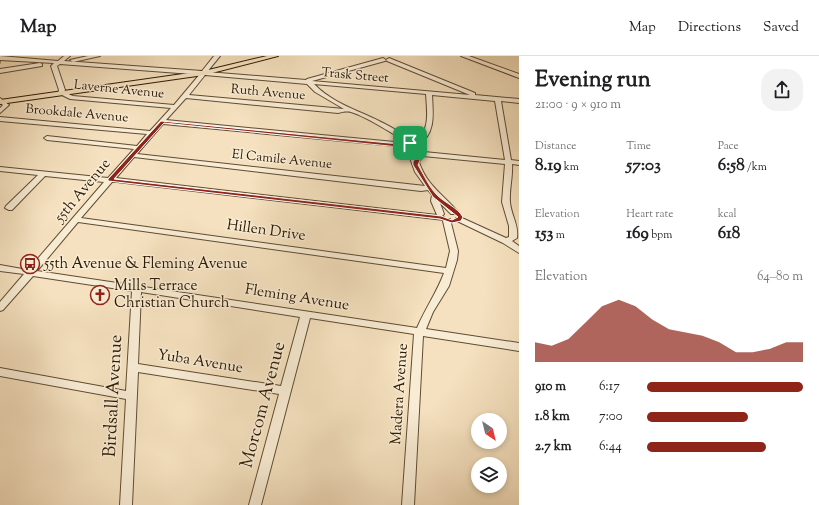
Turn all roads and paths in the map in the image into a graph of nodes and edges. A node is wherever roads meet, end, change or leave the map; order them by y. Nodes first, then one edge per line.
1 (67, 56) edge
2 (97, 56) edge
3 (217, 56) edge
4 (275, 56) edge
5 (396, 56) edge
6 (464, 56) edge
7 (0, 58) edge
8 (382, 58) edge
9 (389, 59) junction
10 (58, 62) junction
11 (0, 71) edge
12 (204, 73) junction
13 (519, 76) edge
14 (309, 83) junction
15 (61, 93) junction
16 (429, 93) junction
17 (470, 95) junction
18 (185, 96) junction
19 (498, 100) junction
20 (0, 101) edge
21 (519, 101) edge
22 (175, 107) junction
23 (349, 110) junction
24 (0, 111) edge
25 (0, 119) edge
26 (163, 122) junction
27 (152, 133) junction
28 (47, 138) dead end
29 (411, 146) junction
30 (139, 148) junction
31 (132, 155) junction
32 (508, 162) junction
33 (519, 163) edge
34 (0, 168) edge
35 (44, 173) junction
36 (110, 180) junction
37 (429, 188) junction
38 (435, 196) junction
39 (9, 208) dead end
40 (454, 212) junction
41 (443, 217) junction
42 (77, 220) junction
43 (459, 220) junction
44 (506, 241) junction
45 (519, 250) edge
46 (0, 268) edge
47 (450, 271) junction
48 (31, 273) junction
49 (137, 288) junction
50 (0, 308) edge
51 (306, 314) junction
52 (421, 331) junction
53 (519, 347) edge
54 (133, 366) junction
55 (0, 372) edge
56 (286, 391) junction
57 (131, 396) junction
58 (126, 505) edge
59 (254, 505) edge
60 (408, 505) edge

1 - 10 street
2 - 10 street
3 - 12 street, 55th Avenue
4 - 12 main road
5 - 9 street
6 - 13 street
7 - 10 street, Trask Street
8 - 9 street
8 - 14 street
9 - 17 street
10 - 11 street
10 - 12 street, Trask Street
10 - 15 street
12 - 14 street, Trask Street
12 - 15 main road
12 - 18 street, 55th Avenue
14 - 16 street, Trask Street
14 - 23 street
15 - 20 main road
15 - 22 street, Laverne Avenue
16 - 17 street, Trask Street
16 - 29 street
17 - 19 street, Trask Street
18 - 22 street, 55th Avenue
18 - 23 street, Ruth Avenue
19 - 21 street, Trask Street
19 - 32 street
20 - 24 street, Brookdale Avenue
22 - 26 street, 55th Avenue
23 - 29 street
25 - 27 street, Brookdale Avenue
26 - 27 street, 55th Avenue
26 - 29 street
27 - 30 street, 55th Avenue
28 - 30 street
29 - 32 street
29 - 37 street
30 - 31 street, 55th Avenue
31 - 36 street, 55th Avenue
31 - 37 street, El Camile Avenue
32 - 33 street
32 - 44 street
34 - 35 street
35 - 36 street
35 - 39 street
36 - 41 street
36 - 42 street, 55th Avenue
37 - 38 street
38 - 40 street
38 - 41 street, Madera Avenue
40 - 41 street
40 - 43 street
41 - 43 street
41 - 47 street, Madera Avenue
42 - 47 street, Hillen Drive
42 - 48 street, 55th Avenue
43 - 44 street
44 - 45 street
46 - 48 street, Fleming Avenue
47 - 52 street, Madera Avenue
48 - 49 street, Fleming Avenue
48 - 50 street, 55th Avenue
49 - 51 street, Fleming Avenue
49 - 54 street, Birdsall Avenue
51 - 52 street, Fleming Avenue
51 - 56 street, Morcom Avenue
52 - 53 street, Fleming Avenue
52 - 60 street, Madera Avenue
54 - 56 street, Yuba Avenue
54 - 57 street, Birdsall Avenue
55 - 57 street
56 - 59 street, Morcom Avenue
57 - 58 street, Birdsall Avenue

